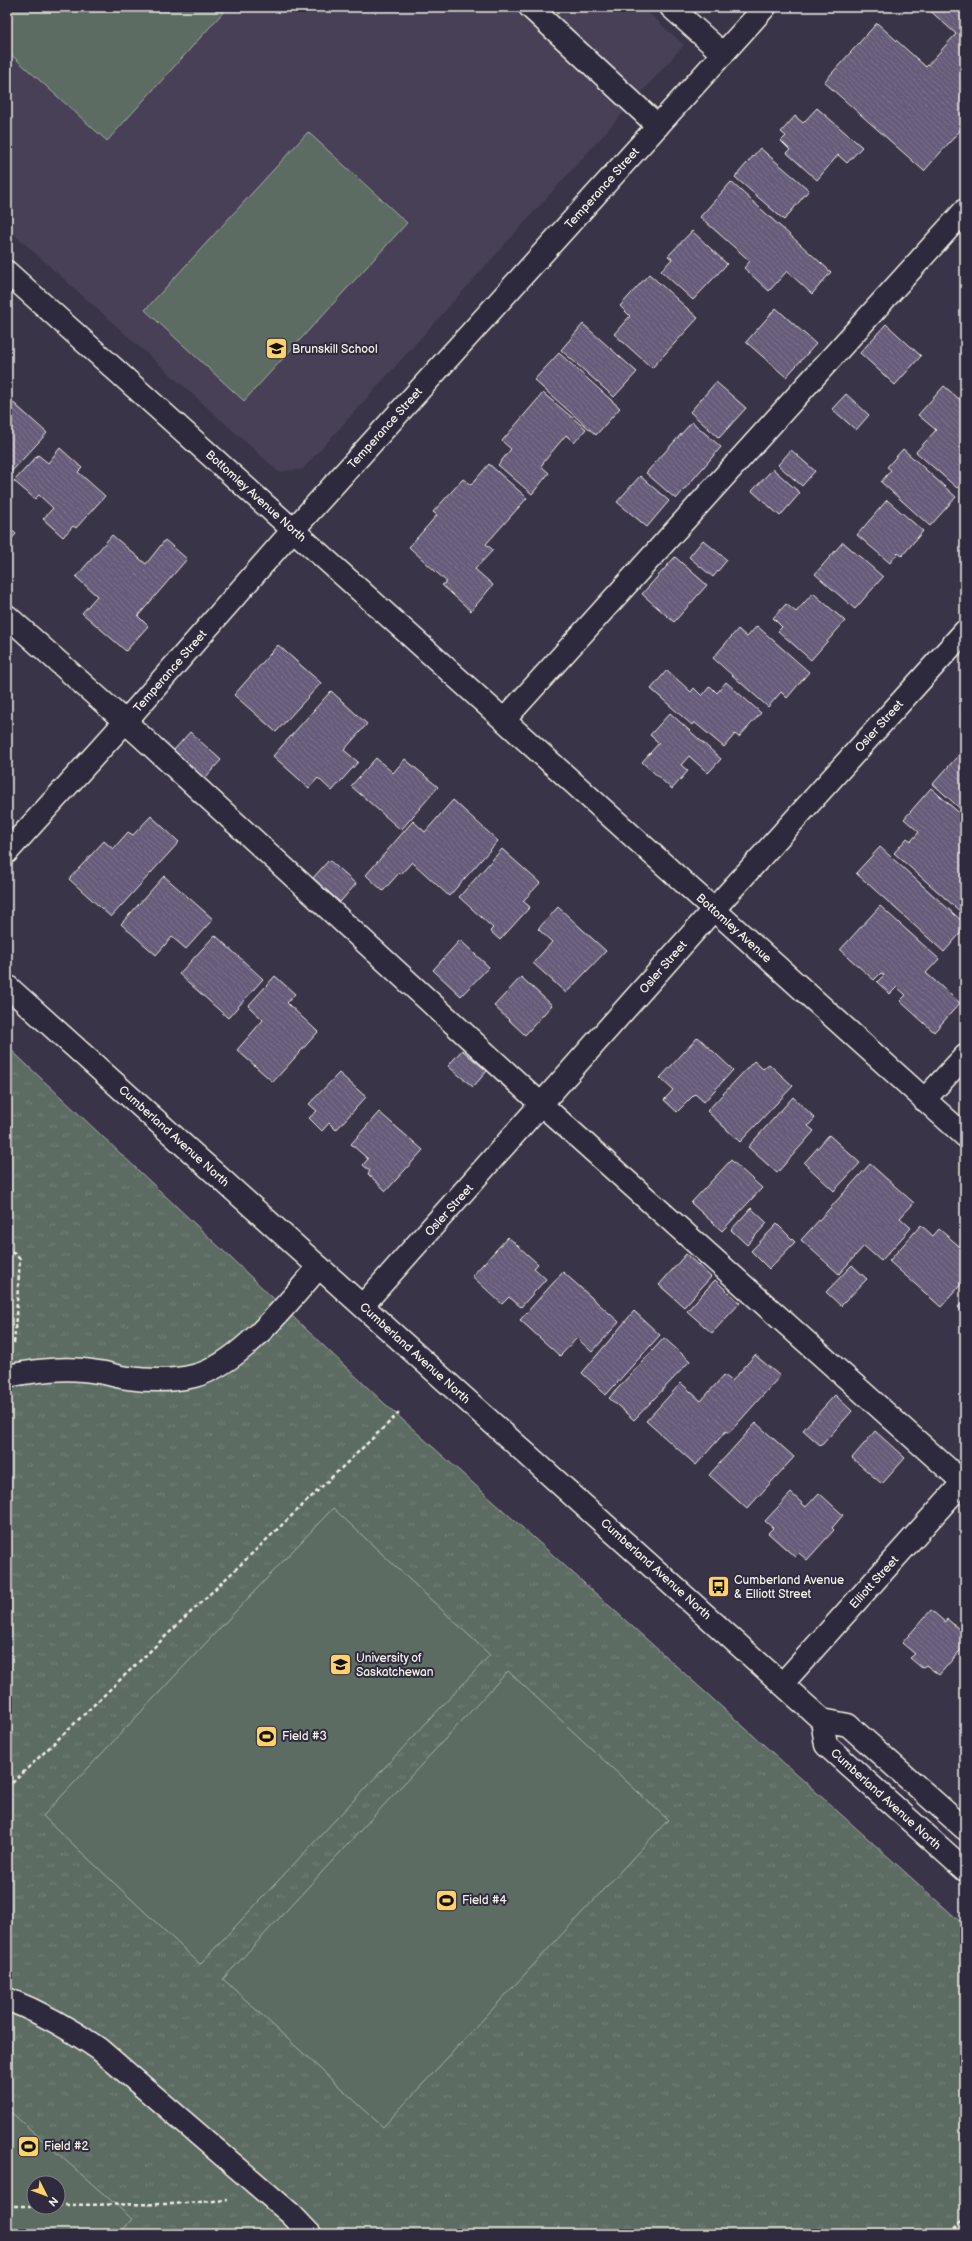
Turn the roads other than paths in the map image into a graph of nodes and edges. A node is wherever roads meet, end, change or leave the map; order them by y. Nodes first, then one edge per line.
1 (530, 7) edge
2 (671, 7) edge
3 (765, 7) edge
4 (723, 54) junction
5 (658, 126) junction
6 (965, 210) edge
7 (7, 272) edge
8 (293, 530) junction
9 (7, 616) edge
10 (965, 631) edge
11 (504, 720) junction
12 (125, 722) junction
13 (7, 852) edge
14 (714, 909) junction
15 (7, 986) edge
16 (965, 1056) edge
17 (924, 1100) junction
18 (542, 1105) junction
19 (965, 1136) edge
20 (319, 1267) junction
21 (363, 1305) junction
22 (7, 1376) edge
23 (964, 1482) edge
24 (783, 1683) junction
25 (822, 1720) junction
26 (965, 1829) edge
27 (965, 1870) edge
28 (7, 1999) edge
29 (310, 2234) edge

1 - 5 street
2 - 4 street
3 - 4 street, Temperance Street
4 - 5 street, Temperance Street
5 - 8 street, Temperance Street
6 - 11 street
7 - 8 street, Bottomley Avenue North
8 - 11 street, Bottomley Avenue North
8 - 12 street, Temperance Street
9 - 12 street
10 - 14 street, Osler Street
11 - 14 street, Bottomley Avenue
12 - 13 street, Temperance Street
12 - 18 street
14 - 17 street, Bottomley Avenue
14 - 18 street, Osler Street
15 - 20 street, Cumberland Avenue North
16 - 17 street
17 - 19 street, Bottomley Avenue
18 - 21 street, Osler Street
18 - 23 street
20 - 21 street, Cumberland Avenue North
20 - 22 street
21 - 24 street, Cumberland Avenue North
23 - 24 street, Elliott Street
24 - 25 street, Cumberland Avenue North
25 - 26 street
25 - 27 street, Cumberland Avenue North
28 - 29 street

